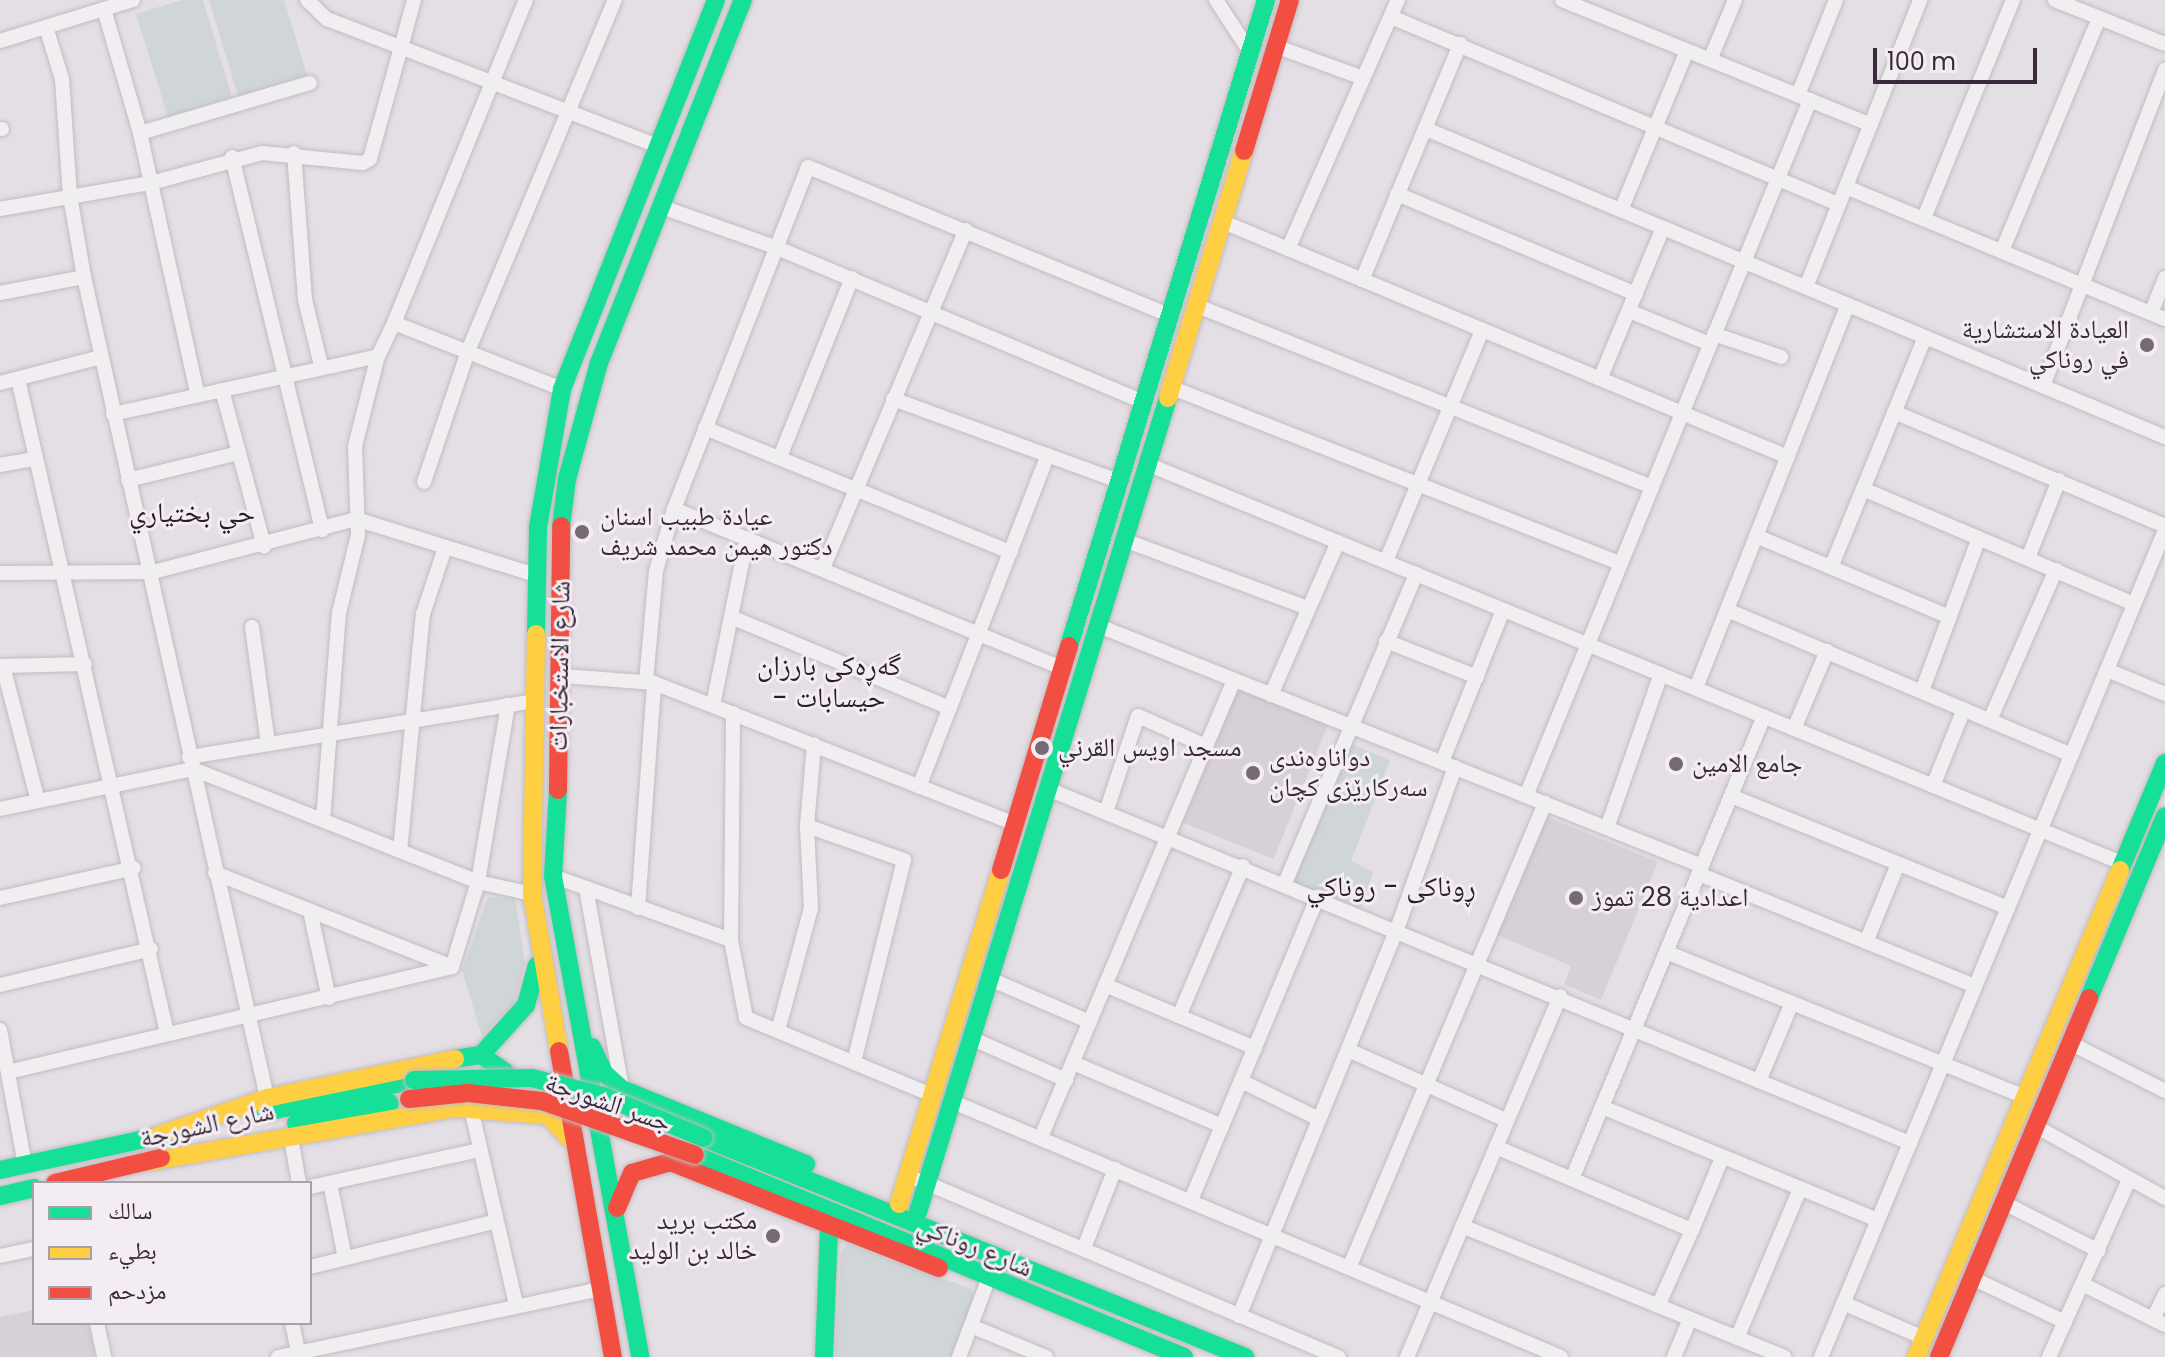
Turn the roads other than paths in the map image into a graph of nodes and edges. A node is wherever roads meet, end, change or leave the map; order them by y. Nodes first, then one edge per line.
1 (133, 0) edge
2 (307, 0) edge
3 (414, 0) edge
4 (526, 0) edge
5 (615, 0) edge
6 (716, 0) edge
7 (743, 0) edge
8 (1216, 0) edge
9 (1266, 0) edge
10 (1290, 0) edge
11 (1398, 0) edge
12 (1562, 0) edge
13 (1735, 0) edge
14 (1836, 0) edge
15 (1920, 0) edge
16 (2013, 0) edge
17 (2055, 0) edge
18 (104, 9) junction
19 (1391, 17) junction
20 (2099, 18) junction
21 (46, 27) junction
22 (0, 41) edge
23 (1460, 44) junction
24 (2165, 44) edge
25 (405, 45) junction
26 (1275, 46) junction
27 (1687, 51) junction
28 (1250, 52) junction
29 (1710, 60) junction
30 (2165, 70) edge
31 (1363, 78) junction
32 (495, 81) junction
33 (310, 83) dead end
34 (1804, 98) junction
35 (570, 113) junction
36 (1227, 124) junction
37 (1871, 125) junction
38 (1655, 127) junction
39 (1426, 129) junction
40 (1248, 131) junction
41 (140, 133) junction
42 (658, 146) junction
43 (294, 153) junction
44 (232, 157) junction
45 (1778, 179) junction
46 (151, 183) junction
47 (1846, 187) junction
48 (1397, 194) junction
49 (70, 196) junction
50 (1839, 204) junction
51 (659, 206) junction
52 (1621, 210) junction
53 (1, 211) edge
54 (1924, 218) junction
55 (1221, 221) junction
56 (1663, 228) junction
57 (966, 230) junction
58 (775, 247) junction
59 (1288, 249) junction
60 (2002, 251) junction
61 (1744, 261) junction
62 (84, 277) junction
63 (852, 278) junction
64 (2165, 278) edge
65 (1362, 280) junction
66 (2082, 284) junction
67 (1806, 287) junction
68 (0, 293) edge
69 (1636, 294) junction
70 (1195, 305) junction
71 (1848, 305) junction
72 (931, 310) junction
73 (1629, 311) junction
74 (1169, 315) junction
75 (2158, 316) edge
76 (394, 323) junction
77 (1482, 330) junction
78 (1925, 337) junction
79 (1712, 339) junction
80 (468, 351) junction
81 (378, 356) junction
82 (101, 357) junction
83 (1781, 357) dead end
84 (321, 365) junction
85 (283, 374) junction
86 (18, 379) junction
87 (1600, 379) junction
88 (0, 383) edge
89 (2043, 386) junction
90 (1170, 387) junction
91 (562, 389) junction
92 (222, 390) junction
93 (197, 393) junction
94 (893, 399) junction
95 (1142, 401) junction
96 (1451, 402) junction
97 (1894, 412) junction
98 (1682, 413) junction
99 (113, 414) junction
100 (705, 428) junction
101 (2165, 437) edge
102 (235, 454) junction
103 (1048, 455) junction
104 (780, 457) junction
105 (1788, 457) junction
106 (34, 459) junction
107 (1147, 464) junction
108 (0, 465) edge
109 (128, 480) junction
110 (2059, 480) junction
111 (1118, 481) junction
112 (424, 482) dead end
113 (1417, 484) junction
114 (857, 487) junction
115 (1652, 487) junction
116 (1863, 489) junction
117 (674, 509) junction
118 (356, 519) junction
119 (538, 527) junction
120 (561, 528) junction
121 (2165, 528) edge
122 (322, 530) junction
123 (1756, 536) junction
124 (747, 538) junction
125 (1979, 538) junction
126 (1124, 540) junction
127 (1338, 542) junction
128 (264, 546) junction
129 (445, 548) junction
130 (1011, 552) junction
131 (2028, 558) junction
132 (1386, 561) junction
133 (1621, 564) junction
134 (1832, 565) junction
135 (823, 568) junction
136 (2056, 570) junction
137 (153, 572) junction
138 (0, 573) edge
139 (64, 574) junction
140 (1416, 574) junction
141 (536, 575) junction
142 (2134, 604) junction
143 (1308, 608) junction
144 (1503, 610) junction
145 (1727, 610) junction
146 (731, 617) junction
147 (1950, 617) junction
148 (1099, 626) junction
149 (252, 627) dead end
150 (979, 634) junction
151 (1386, 641) junction
152 (1588, 644) junction
153 (1827, 651) junction
154 (85, 664) junction
155 (2, 666) edge
156 (1061, 668) junction
157 (2107, 670) junction
158 (1661, 674) junction
159 (564, 676) junction
160 (1477, 677) junction
161 (1234, 680) junction
162 (650, 682) junction
163 (1696, 688) junction
164 (1922, 691) junction
165 (2165, 694) edge
166 (1271, 695) junction
167 (533, 701) junction
168 (508, 705) junction
169 (713, 705) junction
170 (950, 708) junction
171 (1964, 709) junction
172 (733, 713) junction
173 (1764, 716) junction
174 (1990, 720) junction
175 (412, 721) junction
176 (1352, 727) junction
177 (1794, 729) junction
178 (332, 734) junction
179 (268, 744) junction
180 (814, 744) junction
181 (1206, 746) junction
182 (2072, 755) junction
183 (191, 763) junction
184 (2165, 763) edge
185 (1448, 765) junction
186 (115, 785) junction
187 (1933, 786) junction
188 (919, 787) junction
189 (1048, 789) junction
190 (1526, 796) junction
191 (1731, 796) junction
192 (38, 801) junction
193 (1545, 803) junction
194 (0, 809) edge
195 (1106, 812) junction
196 (2165, 816) edge
197 (323, 820) junction
198 (1014, 823) junction
199 (807, 826) junction
200 (1607, 828) junction
201 (2040, 830) junction
202 (1168, 836) junction
203 (2158, 849) edge
204 (400, 851) junction
205 (2122, 863) junction
206 (1898, 864) junction
207 (1243, 866) junction
208 (134, 868) junction
209 (1701, 870) junction
210 (215, 873) junction
211 (553, 876) junction
212 (478, 882) junction
213 (1285, 883) junction
214 (586, 888) junction
215 (532, 894) junction
216 (1318, 896) junction
217 (0, 898) edge
218 (638, 908) junction
219 (2008, 908) junction
220 (310, 911) junction
221 (1397, 929) junction
222 (731, 940) junction
223 (1866, 942) junction
224 (151, 949) junction
225 (1666, 952) junction
226 (539, 953) junction
227 (1477, 962) junction
228 (452, 967) junction
229 (990, 979) junction
230 (0, 985) edge
231 (1105, 985) junction
232 (1975, 986) junction
233 (1560, 996) junction
234 (329, 998) junction
235 (575, 1001) junction
236 (1792, 1003) junction
237 (244, 1015) junction
238 (1179, 1016) junction
239 (1090, 1022) junction
240 (0, 1030) edge
241 (1634, 1030) junction
242 (778, 1031) junction
243 (167, 1033) junction
244 (973, 1039) junction
245 (2070, 1043) junction
246 (1255, 1048) junction
247 (1348, 1050) junction
248 (481, 1055) junction
249 (854, 1062) junction
250 (1073, 1063) junction
251 (1942, 1065) junction
252 (8, 1072) junction
253 (414, 1080) joint
254 (1066, 1080) junction
255 (1241, 1081) junction
256 (1759, 1081) junction
257 (1425, 1084) junction
258 (622, 1089) junction
259 (2165, 1091) edge
260 (932, 1095) junction
261 (2024, 1097) junction
262 (267, 1098) junction
263 (953, 1102) junction
264 (661, 1104) junction
265 (1602, 1107) junction
266 (471, 1108) junction
267 (1319, 1119) junction
268 (1506, 1120) junction
269 (1222, 1126) junction
270 (2037, 1127) junction
271 (156, 1136) junction
272 (1041, 1137) junction
273 (291, 1138) junction
274 (704, 1138) joint
275 (1910, 1143) junction
276 (1496, 1147) junction
277 (480, 1150) junction
278 (573, 1154) junction
279 (695, 1155) joint
280 (1722, 1158) junction
281 (148, 1162) junction
282 (670, 1162) junction
283 (13, 1167) edge
284 (1115, 1169) junction
285 (908, 1175) junction
286 (1572, 1179) junction
287 (2129, 1180) junction
288 (66, 1181) edge
289 (299, 1181) edge
290 (330, 1183) junction
291 (928, 1183) junction
292 (312, 1187) edge
293 (1800, 1189) junction
294 (27, 1190) edge
295 (0, 1196) edge
296 (2165, 1198) edge
297 (1191, 1200) junction
298 (2004, 1203) junction
299 (899, 1204) junction
300 (918, 1212) junction
301 (1878, 1220) junction
302 (493, 1222) junction
303 (1462, 1226) junction
304 (829, 1227) junction
305 (1692, 1230) junction
306 (619, 1231) junction
307 (1272, 1235) junction
308 (1084, 1248) junction
309 (32, 1249) edge
310 (2099, 1251) junction
311 (0, 1256) edge
312 (345, 1258) junction
313 (1012, 1261) junction
314 (312, 1266) edge
315 (1349, 1268) junction
316 (1972, 1278) junction
317 (986, 1285) junction
318 (2084, 1285) junction
319 (600, 1289) junction
320 (2165, 1294) edge
321 (1049, 1301) junction
322 (1430, 1302) junction
323 (1843, 1303) junction
324 (516, 1304) junction
325 (1658, 1306) junction
326 (1239, 1316) junction
327 (1690, 1319) junction
328 (2065, 1322) junction
329 (2159, 1322) edge
330 (97, 1325) edge
331 (293, 1325) edge
332 (971, 1326) junction
333 (1737, 1338) junction
334 (1924, 1338) junction
335 (303, 1353) edge
336 (1234, 1355) edge
337 (1180, 1356) edge
338 (104, 1357) edge
339 (278, 1357) edge
340 (613, 1357) edge
341 (640, 1357) edge
342 (824, 1357) edge
343 (959, 1357) edge
344 (1046, 1357) edge
345 (1339, 1357) edge
346 (1407, 1357) edge
347 (1561, 1357) edge
348 (1674, 1357) edge
349 (1784, 1357) edge
350 (1821, 1357) edge
351 (1916, 1357) edge
352 (1939, 1357) edge
353 (2049, 1357) edge

1 - 18 street
2 - 25 street
3 - 25 street
4 - 32 street
5 - 35 street
6 - 42 main road, شارع الاستخبارات
7 - 51 main road, شارع الاستخبارات
8 - 28 street
9 - 28 main road
10 - 26 main road
11 - 19 street
12 - 27 street
13 - 29 street
14 - 34 street
15 - 37 street
16 - 54 street
17 - 20 street
18 - 21 street
18 - 41 street
19 - 23 street
19 - 31 street
20 - 24 street
20 - 60 street
21 - 22 street
21 - 49 street
23 - 38 street
23 - 39 street
25 - 32 street
25 - 43 street
26 - 31 street
26 - 40 main road
27 - 29 street
27 - 38 street
28 - 36 main road
29 - 34 street
30 - 66 street
31 - 59 street
32 - 35 street
32 - 76 street
33 - 41 street
34 - 37 street
34 - 45 street
35 - 42 street
35 - 80 street
36 - 40 main road
36 - 74 main road
37 - 47 street
38 - 45 street
38 - 52 street
39 - 48 street
39 - 52 street
40 - 55 main road
41 - 46 street
42 - 91 main road, شارع الاستخبارات
43 - 44 street
43 - 84 street
44 - 46 street
44 - 85 street
45 - 50 street
45 - 61 street
46 - 49 street
46 - 93 street
47 - 50 street
47 - 54 street
48 - 65 street
48 - 69 street
49 - 53 street
49 - 62 street
50 - 67 street
51 - 58 street
51 - 120 main road, شارع الاستخبارات
52 - 56 street
54 - 60 street
55 - 59 street
55 - 70 main road
56 - 61 street
56 - 69 street
57 - 58 street
57 - 72 street
57 - 74 street
58 - 63 street
58 - 100 street
59 - 65 street
60 - 66 street
61 - 67 street
61 - 79 street
62 - 68 street
62 - 82 street
63 - 72 street
63 - 104 street
64 - 75 street
65 - 77 street
66 - 75 street
66 - 89 street
67 - 71 street
69 - 73 street
70 - 90 main road
70 - 96 street
71 - 78 street
71 - 105 street
72 - 94 street
72 - 95 street
73 - 79 street
73 - 87 street
74 - 95 main road
76 - 80 street
76 - 81 street
77 - 87 street
77 - 96 street
78 - 89 street
78 - 97 street
79 - 83 street
79 - 98 street
80 - 91 street
80 - 112 street
81 - 84 street
81 - 118 street
82 - 86 street
82 - 99 street
84 - 85 street
85 - 92 street
85 - 122 street
86 - 88 street
86 - 106 street
87 - 98 street
89 - 101 street
90 - 107 main road
90 - 113 street
91 - 119 main road, شارع الاستخبارات
92 - 93 street
92 - 102 street
93 - 99 street
94 - 103 street
94 - 114 street
95 - 111 main road
96 - 113 street
96 - 115 street
97 - 110 street
97 - 116 street
98 - 105 street
98 - 115 street
99 - 109 street
100 - 104 street
100 - 117 street
102 - 109 street
102 - 128 street
103 - 111 street
103 - 130 street
104 - 114 street
105 - 123 street
106 - 108 street
106 - 139 street
107 - 126 main road
107 - 127 street
109 - 137 street
110 - 121 street
110 - 131 street
111 - 156 main road
113 - 132 street
113 - 133 street
114 - 130 street
114 - 135 street
115 - 133 street
116 - 125 street
116 - 134 street
117 - 124 street
117 - 162 street
118 - 122 street
118 - 129 street
118 - 178 street
119 - 120 main road
119 - 141 main road, شارع الاستخبارات
120 - 159 main road, شارع الاستخبارات
121 - 142 street
122 - 128 street
123 - 134 street
123 - 145 street
124 - 135 street
124 - 146 street
125 - 131 street
125 - 147 street
126 - 143 street
126 - 148 main road
127 - 132 street
127 - 143 street
128 - 137 street
129 - 141 street
129 - 175 street
130 - 150 street
131 - 136 street
132 - 140 street
133 - 152 street
134 - 147 street
135 - 150 street
136 - 142 street
136 - 174 street
137 - 139 street
137 - 183 street
138 - 139 street
139 - 154 street
140 - 144 street
140 - 151 street
141 - 167 main road, شارع الاستخبارات
142 - 157 street
143 - 166 street
144 - 152 street
144 - 160 street
145 - 153 street
145 - 163 street
146 - 169 street
146 - 170 street
147 - 164 street
148 - 161 street
148 - 189 main road
149 - 179 street
150 - 156 street
150 - 170 street
151 - 160 street
151 - 176 street
152 - 158 street
152 - 190 street
153 - 164 street
153 - 177 street
154 - 155 street
154 - 186 street
155 - 192 street
156 - 198 main road
157 - 165 street
157 - 182 street
158 - 163 street
158 - 200 street
159 - 162 street
159 - 211 main road, شارع الاستخبارات
160 - 185 street
161 - 166 street
161 - 181 street
162 - 169 street
162 - 218 street
163 - 173 street
164 - 171 street
166 - 176 street
167 - 168 street
167 - 215 main road, شارع الاستخبارات
168 - 175 street
168 - 212 street
169 - 172 street
170 - 188 street
171 - 174 street
171 - 187 street
172 - 180 street
172 - 222 street
173 - 177 street
173 - 191 street
174 - 182 street
175 - 178 street
175 - 204 street
176 - 185 street
176 - 213 street
177 - 187 street
178 - 179 street
178 - 197 street
179 - 183 street
180 - 188 street
180 - 199 street
181 - 195 street
181 - 202 street
182 - 201 street
183 - 186 street
183 - 197 street
183 - 210 street
184 - 205 main road
185 - 190 street
185 - 221 street
186 - 192 street
186 - 208 street
187 - 201 street
188 - 198 street
189 - 195 street
189 - 229 main road
190 - 193 street
191 - 206 street
191 - 209 street
192 - 194 street
193 - 200 street
193 - 227 street
195 - 202 street
196 - 203 main road
197 - 204 street
198 - 260 main road
199 - 242 street
199 - 249 street
200 - 209 street
201 - 205 street
201 - 219 street
202 - 207 street
202 - 231 street
203 - 245 main road
204 - 212 street
205 - 261 main road
206 - 219 street
206 - 223 street
207 - 213 street
207 - 238 street
208 - 217 street
208 - 224 street
209 - 223 street
209 - 225 street
210 - 220 street
210 - 237 street
211 - 214 street
211 - 235 main road, شارع الاستخبارات
212 - 215 street
212 - 228 street
213 - 216 street
214 - 218 street
214 - 258 street
215 - 226 main road, شارع الاستخبارات
216 - 221 street
216 - 246 street
218 - 222 street
219 - 232 street
220 - 228 street
220 - 234 street
221 - 227 street
221 - 247 street
222 - 242 street
223 - 232 street
224 - 230 street
224 - 243 street
225 - 236 street
225 - 241 street
226 - 248 main road
226 - 278 main road, شارع الاستخبارات
227 - 233 street
227 - 257 street
228 - 234 street
229 - 239 street
229 - 244 main road
231 - 238 street
231 - 239 street
232 - 251 street
233 - 241 street
233 - 268 street
234 - 237 street
235 - 258 main road
235 - 306 main road, شارع الاستخبارات
236 - 251 street
236 - 256 street
237 - 243 street
237 - 262 street
238 - 246 street
239 - 250 street
240 - 252 street
241 - 256 street
241 - 265 street
242 - 249 street
243 - 252 street
244 - 254 street
244 - 263 main road
245 - 259 street
245 - 270 main road
246 - 255 street
247 - 257 street
247 - 267 street
248 - 262 main road
248 - 266 main road
249 - 260 street
250 - 254 street
250 - 269 street
251 - 261 street
251 - 275 street
252 - 283 street
253 - 271 main road, شارع الشورجة
253 - 274 main road, جسر الشورجة, bridge
254 - 272 street
255 - 267 street
255 - 269 street
256 - 275 street
257 - 268 street
257 - 315 street
258 - 264 main road
260 - 285 main road
261 - 334 main road
262 - 271 main road
263 - 272 street
263 - 291 main road
264 - 282 main road
264 - 299 main road
265 - 280 street
265 - 286 street
266 - 273 main road
266 - 277 street
266 - 278 main road
267 - 307 street
268 - 276 street
269 - 297 street
270 - 287 street
270 - 298 main road
271 - 283 main road, شارع الشورجة
272 - 284 street
273 - 281 main road
273 - 289 street
274 - 313 main road, شارع روناكي
275 - 301 street
276 - 286 street
276 - 303 street
277 - 290 street
277 - 302 street
278 - 319 main road, شارع الاستخبارات
279 - 281 main road, جسر الشورجة, bridge
279 - 321 main road, شارع روناكي
280 - 293 street
280 - 305 street
281 - 288 main road
282 - 304 main road
282 - 306 main road
283 - 294 main road
284 - 297 street
284 - 308 street
285 - 291 street
285 - 299 main road
286 - 305 street
287 - 296 street
287 - 310 street
290 - 292 street
290 - 312 street
291 - 300 main road
291 - 308 street
293 - 301 street
293 - 333 street
294 - 295 main road
297 - 307 street
298 - 310 street
298 - 316 main road
299 - 300 main road
300 - 313 main road
301 - 323 street
302 - 312 street
302 - 324 street
303 - 322 street
303 - 325 street
304 - 317 main road
304 - 342 main road
305 - 325 street
306 - 341 main road, شارع الاستخبارات
307 - 315 street
307 - 326 street
308 - 326 street
309 - 311 street
310 - 318 street
312 - 314 street
313 - 336 main road, شارع روناكي
315 - 322 street
316 - 328 street
316 - 352 main road
317 - 321 main road
317 - 332 street
318 - 328 street
318 - 329 street
319 - 324 street
319 - 340 main road, شارع الاستخبارات
320 - 329 street
321 - 337 main road, شارع روناكي
322 - 346 street
322 - 347 street
323 - 334 street
323 - 350 street
324 - 335 street
325 - 327 street
326 - 345 street
327 - 333 street
327 - 348 street
328 - 353 street
330 - 338 street
331 - 335 street
332 - 343 street
332 - 344 street
333 - 349 street
334 - 351 main road
335 - 339 street

